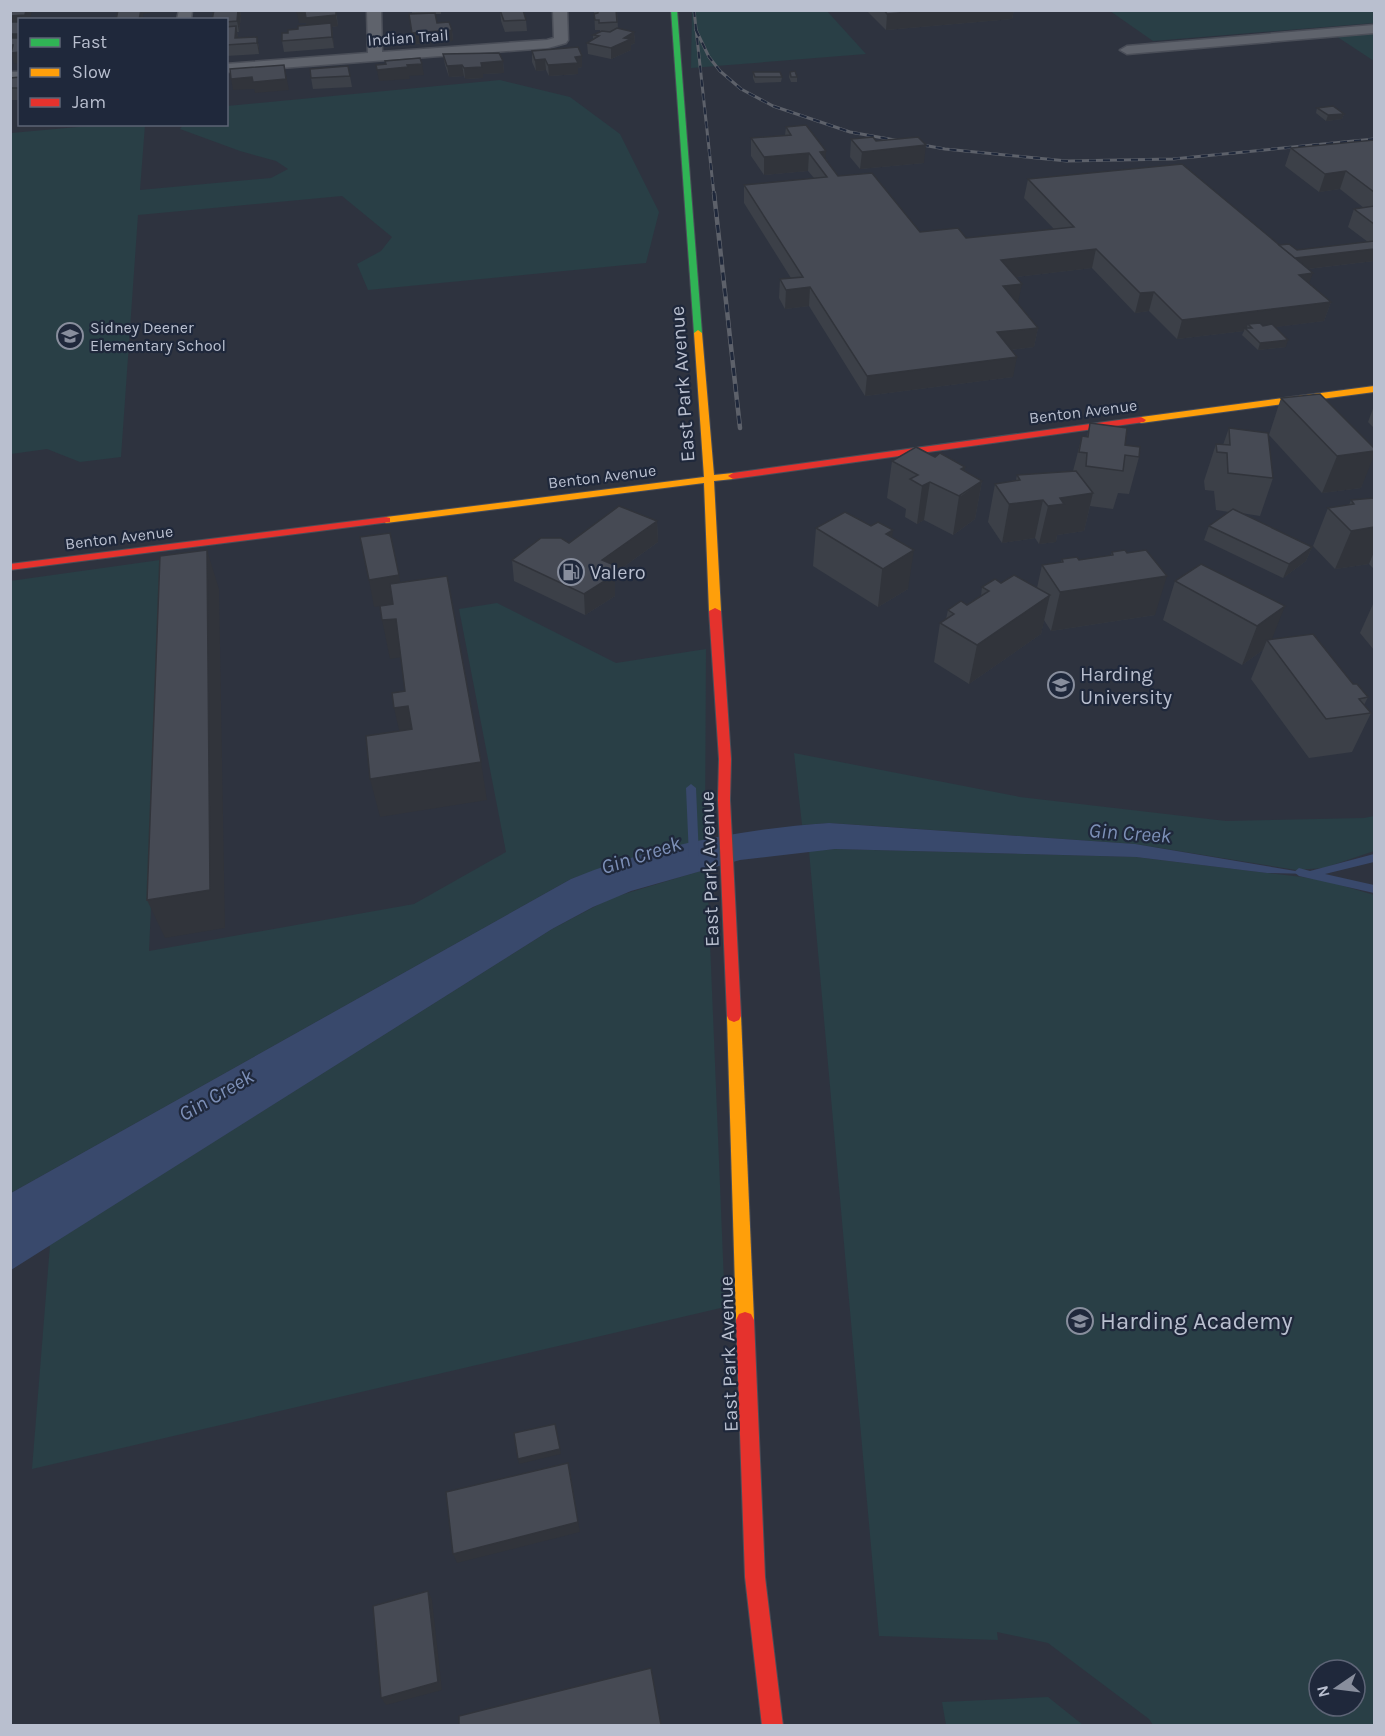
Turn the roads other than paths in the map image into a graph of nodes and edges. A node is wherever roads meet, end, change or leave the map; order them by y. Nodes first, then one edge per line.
1 (374, 10) edge
2 (560, 10) edge
3 (674, 10) edge
4 (1374, 29) edge
5 (1127, 50) dead end
6 (375, 57) junction
7 (228, 68) edge
8 (1374, 389) edge
9 (709, 479) junction
10 (10, 567) edge
11 (773, 1725) edge

1 - 6 street
2 - 6 street, Indian Trail
3 - 9 street, East Park Avenue
4 - 5 street
6 - 7 street, Indian Trail
8 - 9 street, Benton Avenue
9 - 10 street, Benton Avenue
9 - 11 street, East Park Avenue

